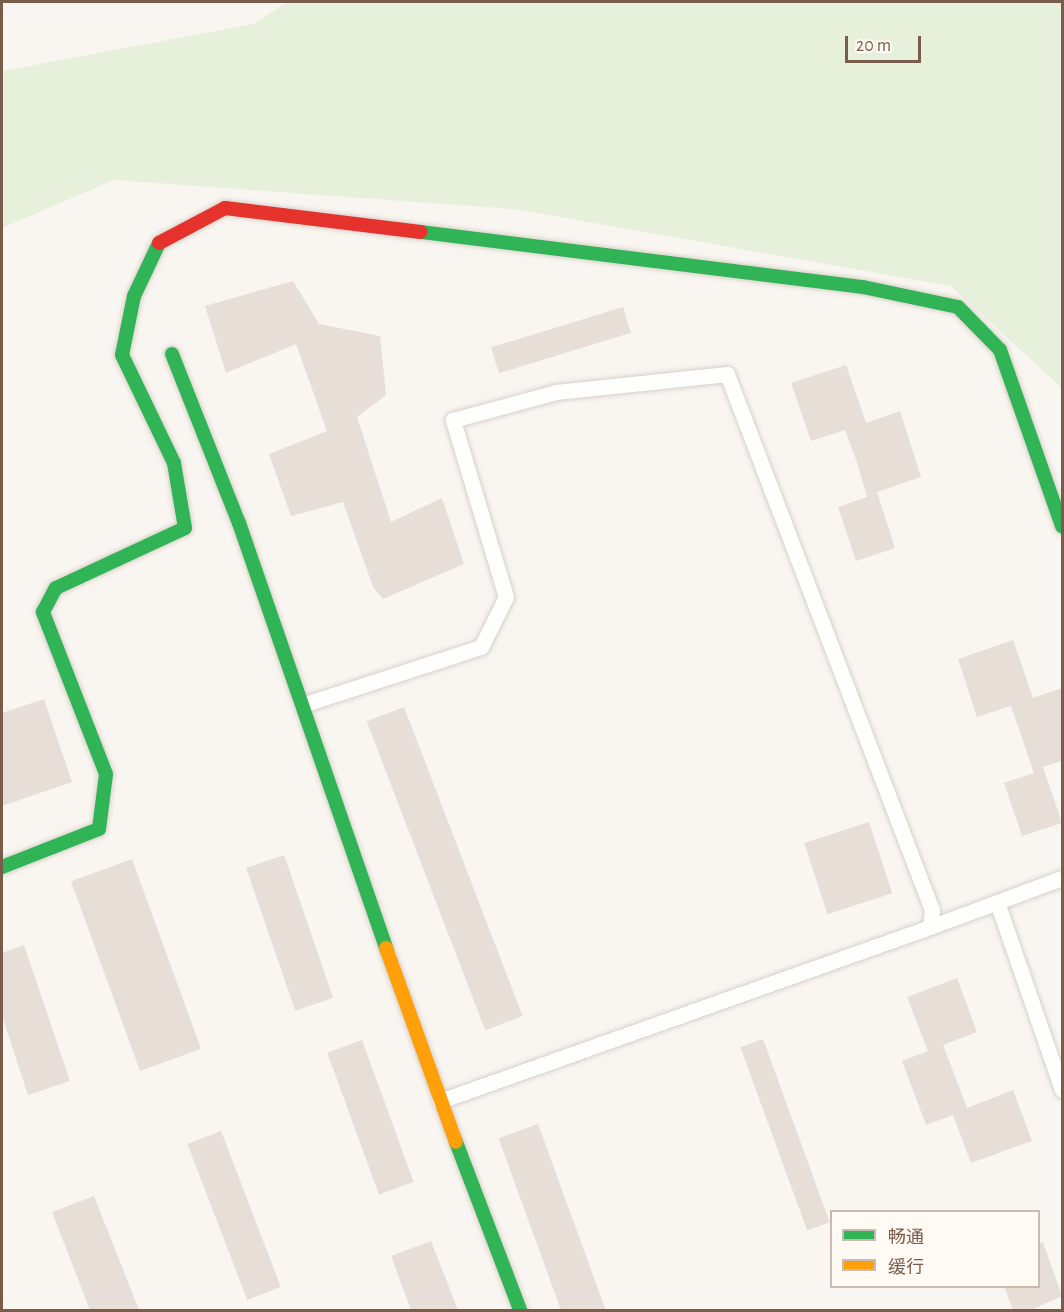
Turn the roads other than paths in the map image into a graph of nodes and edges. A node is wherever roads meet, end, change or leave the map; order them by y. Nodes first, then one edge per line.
1 (172, 354) dead end
2 (1062, 526) edge
3 (302, 705) junction
4 (2, 867) edge
5 (1062, 878) edge
6 (997, 902) junction
7 (930, 927) junction
8 (1062, 1090) edge
9 (440, 1101) junction
10 (520, 1311) edge

1 - 3 street
2 - 4 street
3 - 7 lane
3 - 9 street
5 - 6 lane
6 - 7 lane
6 - 8 lane
7 - 9 lane
9 - 10 street

